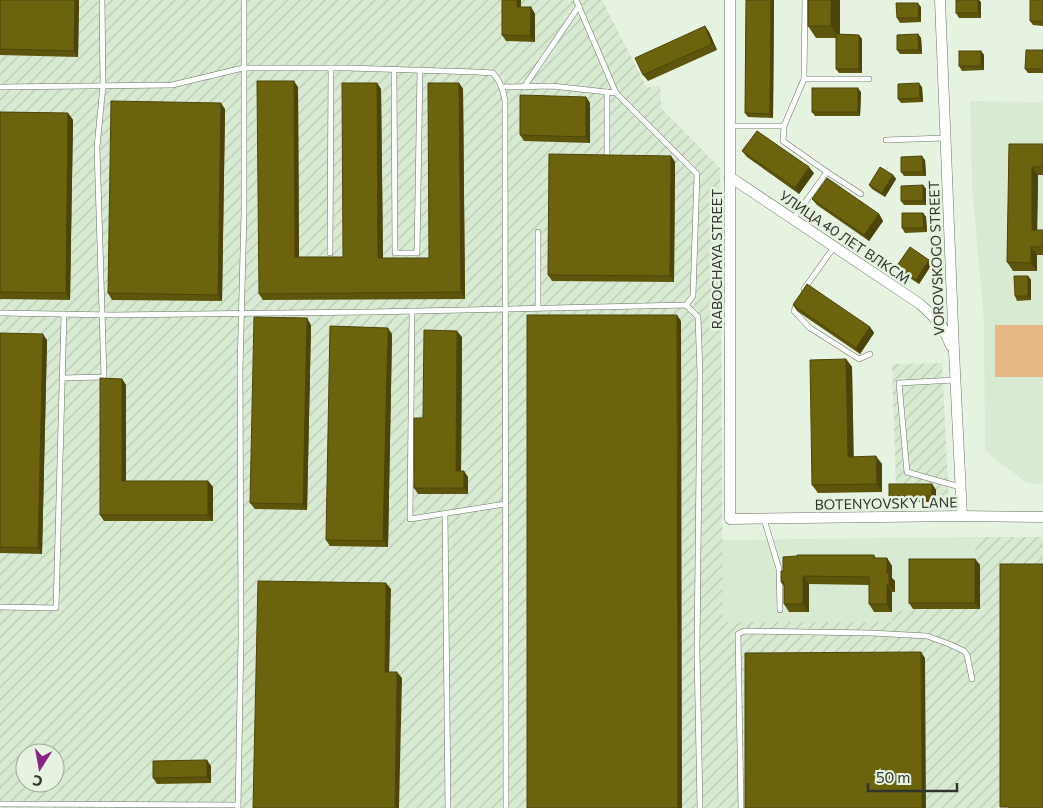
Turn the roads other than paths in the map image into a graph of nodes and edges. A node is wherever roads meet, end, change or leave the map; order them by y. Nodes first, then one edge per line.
1 (102, 0) edge
2 (244, 0) edge
3 (730, 0) edge
4 (805, 0) edge
5 (940, 0) edge
6 (577, 3) edge
7 (243, 68) junction
8 (331, 68) junction
9 (394, 69) junction
10 (420, 70) junction
11 (804, 79) junction
12 (869, 79) dead end
13 (103, 86) junction
14 (0, 87) edge
15 (502, 87) junction
16 (524, 87) junction
17 (607, 92) junction
18 (616, 93) junction
19 (730, 126) junction
20 (784, 126) junction
21 (945, 138) junction
22 (886, 140) dead end
23 (607, 155) edge
24 (827, 172) junction
25 (730, 177) junction
26 (861, 194) dead end
27 (793, 219) junction
28 (538, 232) dead end
29 (834, 247) junction
30 (330, 253) dead end
31 (803, 291) edge
32 (798, 298) edge
33 (686, 305) junction
34 (538, 308) junction
35 (504, 309) junction
36 (412, 311) junction
37 (242, 312) junction
38 (0, 313) edge
39 (64, 314) junction
40 (102, 315) junction
41 (954, 352) junction
42 (870, 354) dead end
43 (62, 378) junction
44 (955, 380) junction
45 (961, 487) junction
46 (505, 504) junction
47 (445, 514) junction
48 (962, 516) junction
49 (1043, 517) edge
50 (764, 518) junction
51 (730, 519) joint
52 (0, 607) edge
53 (780, 610) dead end
54 (972, 679) dead end
55 (0, 804) edge
56 (238, 806) edge
57 (448, 808) edge
58 (506, 808) edge
59 (700, 808) edge
60 (741, 808) edge

1 - 13 lane
2 - 7 lane
3 - 19 street, RABOCHAYA STREET
4 - 11 lane
5 - 21 street, VOROVSKOGO STREET
6 - 16 lane
6 - 18 lane
7 - 8 lane
7 - 13 lane
7 - 37 lane
8 - 9 lane
8 - 30 lane
9 - 10 lane
9 - 10 lane
10 - 15 lane
11 - 12 lane
11 - 20 lane
13 - 14 lane
13 - 40 lane
15 - 16 lane
15 - 35 lane
16 - 17 lane
17 - 18 lane
17 - 23 lane
18 - 33 lane
19 - 20 lane
19 - 25 street, RABOCHAYA STREET
20 - 24 lane
21 - 22 lane
21 - 41 street, VOROVSKOGO STREET
24 - 26 lane
24 - 27 lane
25 - 27 street, УЛИЦА 40 ЛЕТ ВЛКСМ
25 - 51 street, RABOCHAYA STREET
27 - 29 street, УЛИЦА 40 ЛЕТ ВЛКСМ
28 - 34 lane
29 - 31 lane
29 - 41 street, УЛИЦА 40 ЛЕТ ВЛКСМ
32 - 42 lane
33 - 34 lane
33 - 59 lane
34 - 35 lane
35 - 36 lane
35 - 46 lane
36 - 37 lane
36 - 47 lane
37 - 40 lane
37 - 56 lane
38 - 39 lane
39 - 40 lane
39 - 43 lane
40 - 43 lane
41 - 44 street, VOROVSKOGO STREET
43 - 52 lane
44 - 45 street, VOROVSKOGO STREET
44 - 45 lane
45 - 48 street, VOROVSKOGO STREET
46 - 47 lane
46 - 58 lane
47 - 57 lane
48 - 49 street, BOTENYOVSKY LANE
48 - 50 street, BOTENYOVSKY LANE
50 - 51 street, BOTENYOVSKY LANE
50 - 53 lane
54 - 60 lane
55 - 56 lane

